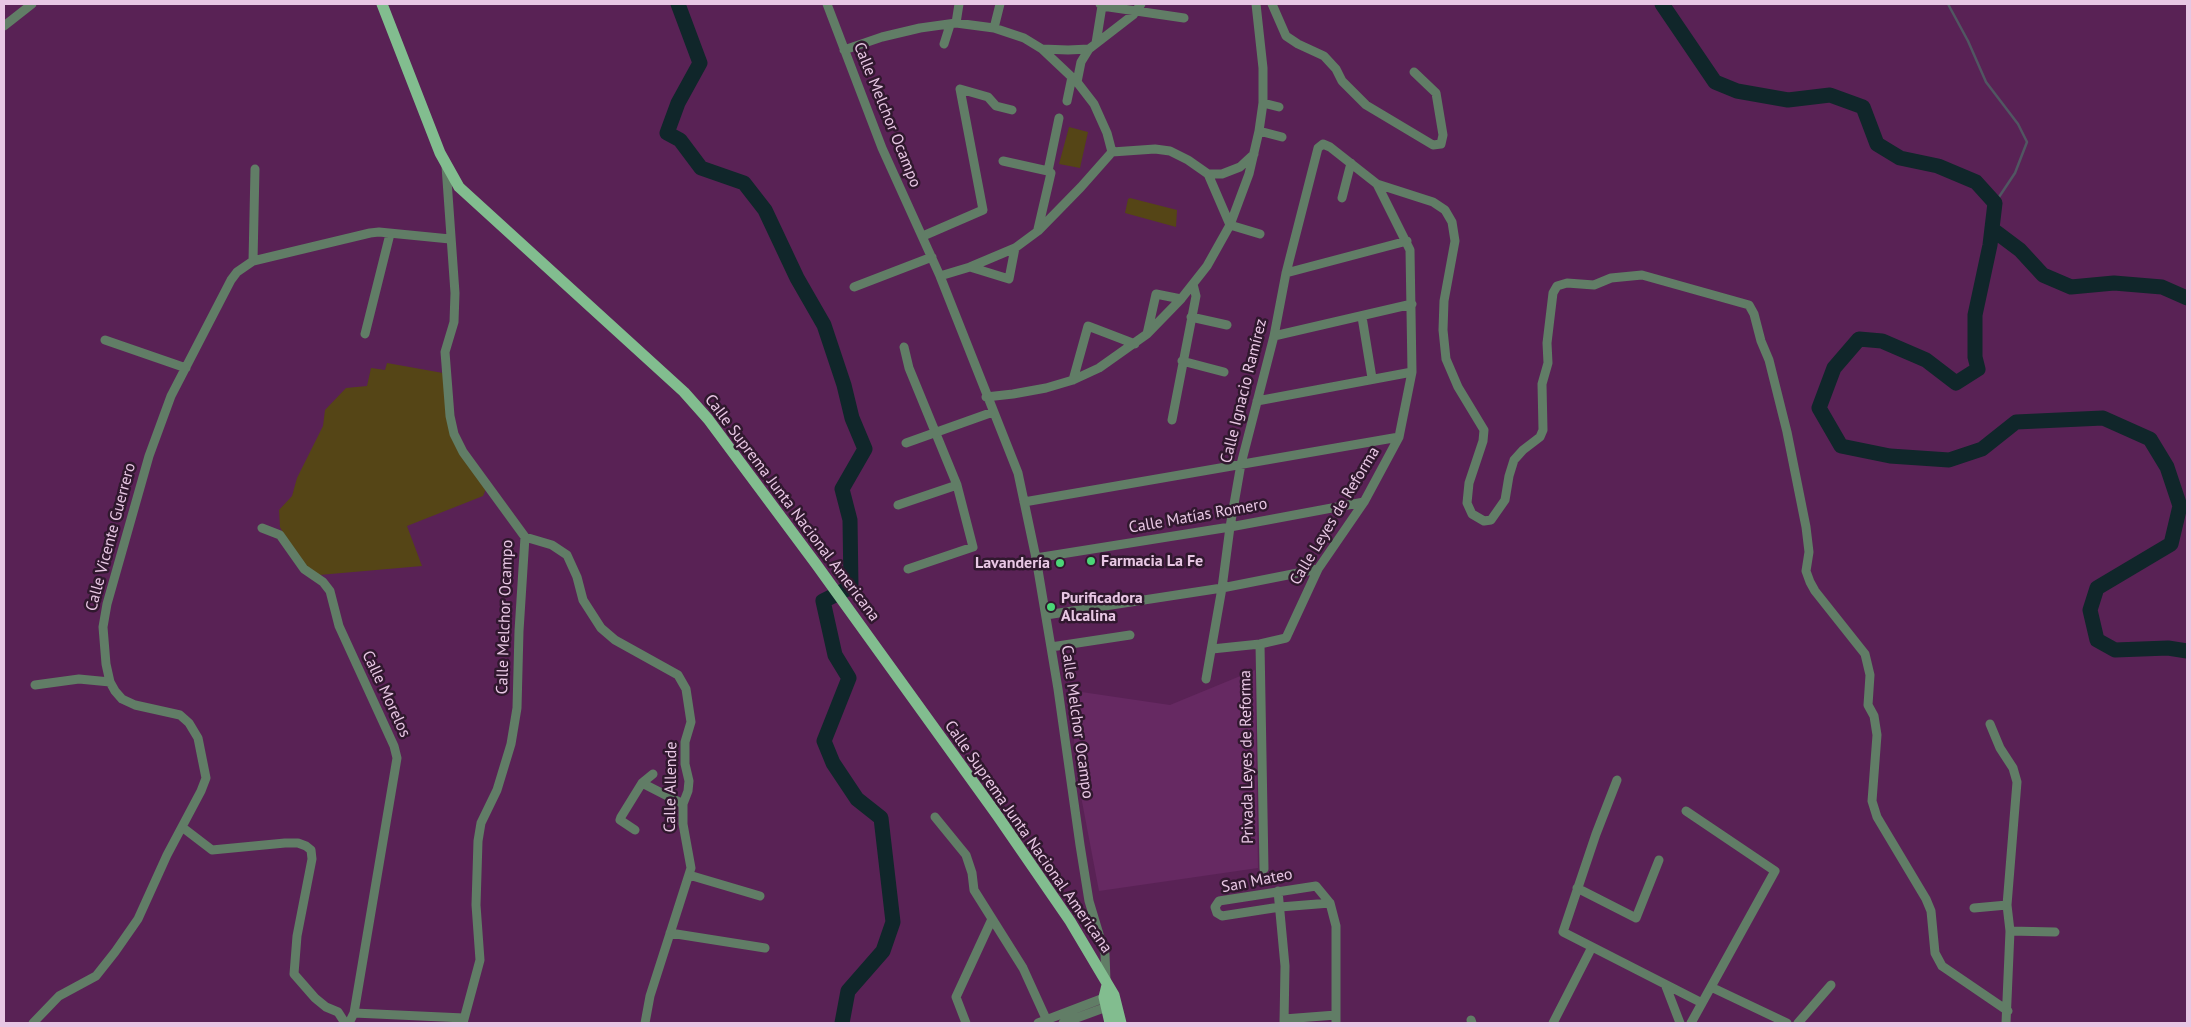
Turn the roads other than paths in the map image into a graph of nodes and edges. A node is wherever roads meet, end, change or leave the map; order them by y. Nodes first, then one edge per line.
1 (32, 4) edge
2 (382, 4) edge
3 (827, 4) edge
4 (959, 4) edge
5 (1000, 4) edge
6 (1272, 4) edge
7 (1101, 5) edge
8 (1138, 7) edge
9 (1257, 7) edge
10 (1184, 18) dead end
11 (953, 24) junction
12 (4, 26) edge
13 (994, 28) junction
14 (944, 44) dead end
15 (1093, 46) junction
16 (1042, 49) junction
17 (844, 50) junction
18 (1414, 72) dead end
19 (1074, 79) junction
20 (1067, 101) dead end
21 (1263, 103) junction
22 (1279, 107) dead end
23 (1007, 109) dead end
24 (1059, 118) dead end
25 (1258, 131) junction
26 (1282, 138) dead end
27 (1323, 144) joint
28 (1112, 152) junction
29 (1254, 154) junction
30 (1003, 161) dead end
31 (1351, 163) junction
32 (446, 166) junction
33 (255, 169) dead end
34 (1048, 170) junction
35 (1208, 174) junction
36 (1377, 184) junction
37 (1342, 198) dead end
38 (1230, 225) junction
39 (1038, 231) junction
40 (390, 234) junction
41 (1260, 234) dead end
42 (923, 236) junction
43 (450, 238) junction
44 (1407, 242) junction
45 (1015, 248) junction
46 (932, 257) junction
47 (253, 261) junction
48 (970, 267) junction
49 (1286, 273) junction
50 (940, 276) junction
51 (1193, 284) junction
52 (854, 287) dead end
53 (1181, 299) junction
54 (1412, 304) junction
55 (1362, 316) junction
56 (1191, 317) junction
57 (1227, 325) dead end
58 (365, 334) dead end
59 (1147, 334) junction
60 (1274, 336) junction
61 (105, 340) dead end
62 (1135, 344) junction
63 (904, 347) dead end
64 (1182, 362) junction
65 (186, 368) junction
66 (1224, 372) dead end
67 (1412, 372) junction
68 (1372, 378) junction
69 (1073, 380) junction
70 (986, 397) junction
71 (1257, 401) junction
72 (993, 412) junction
73 (1172, 420) dead end
74 (936, 432) junction
75 (1399, 437) junction
76 (906, 444) dead end
77 (1241, 464) junction
78 (957, 484) junction
79 (1024, 502) junction
80 (1364, 502) junction
81 (898, 505) dead end
82 (1230, 527) junction
83 (262, 528) dead end
84 (525, 537) junction
85 (1036, 558) junction
86 (1318, 569) junction
87 (908, 570) dead end
88 (1222, 588) junction
89 (1046, 615) junction
90 (1130, 635) dead end
91 (1260, 644) junction
92 (1051, 647) junction
93 (1212, 649) junction
94 (1206, 679) dead end
95 (110, 682) junction
96 (35, 685) dead end
97 (1990, 724) dead end
98 (653, 774) dead end
99 (1616, 780) dead end
100 (642, 783) junction
101 (683, 804) junction
102 (1686, 811) dead end
103 (935, 817) dead end
104 (182, 828) junction
105 (635, 830) dead end
106 (1659, 860) dead end
107 (1264, 869) dead end
108 (689, 875) junction
109 (1576, 888) junction
110 (1278, 890) junction
111 (760, 896) dead end
112 (1330, 903) junction
113 (2007, 905) junction
114 (1280, 907) junction
115 (1974, 908) dead end
116 (992, 919) junction
117 (2010, 931) junction
118 (2055, 932) dead end
119 (670, 933) junction
120 (1592, 947) junction
121 (765, 948) dead end
122 (1107, 983) junction
123 (1665, 984) junction
124 (1831, 985) dead end
125 (1711, 987) junction
126 (1110, 1001) junction
127 (1702, 1003) junction
128 (2008, 1011) junction
129 (354, 1013) junction
130 (1336, 1019) edge
131 (464, 1021) edge
132 (1284, 1021) edge
133 (1044, 1022) edge
134 (33, 1023) edge
135 (347, 1023) edge
136 (645, 1023) edge
137 (966, 1023) edge
138 (1062, 1023) edge
139 (1110, 1023) edge
140 (1121, 1023) edge
141 (1553, 1023) edge
142 (1680, 1023) edge
143 (1691, 1023) edge
144 (1787, 1023) edge
145 (1798, 1023) edge
146 (2006, 1023) edge

1 - 12 street
2 - 32 main road, Calle Suprema Junta Nacional Americana
3 - 17 street, Calle Melchor Ocampo
4 - 11 street
5 - 13 street
6 - 18 street
7 - 8 street
7 - 15 street
8 - 10 street
8 - 15 street
9 - 21 street
11 - 13 street
11 - 14 street
11 - 17 street
13 - 16 street
15 - 16 street
15 - 19 street
16 - 19 street
17 - 42 street, Calle Melchor Ocampo
19 - 20 street
19 - 28 street
21 - 22 street
21 - 25 street
23 - 42 street
24 - 34 street
25 - 26 street
25 - 29 street
27 - 31 street, Calle Leyes de Reforma
27 - 49 street, Calle Ignacio Ramírez
28 - 35 street
28 - 39 street
29 - 35 street
29 - 38 street
30 - 34 street
31 - 36 street, Calle Leyes de Reforma
31 - 37 street
32 - 43 street, Calle Melchor Ocampo
32 - 122 main road, Calle Suprema Junta Nacional Americana
33 - 47 street
34 - 39 street
35 - 38 street
36 - 44 street, Calle Leyes de Reforma
36 - 128 street
38 - 41 street
38 - 51 street
39 - 45 street
40 - 43 street, Calle Vicente Guerrero
40 - 47 street, Calle Vicente Guerrero
40 - 58 street
42 - 46 street, Calle Melchor Ocampo
43 - 84 street, Calle Melchor Ocampo
44 - 49 street
44 - 54 street, Calle Leyes de Reforma
45 - 48 street
45 - 48 street
46 - 50 street, Calle Melchor Ocampo
46 - 52 street
47 - 65 street, Calle Vicente Guerrero
48 - 50 street
49 - 60 street, Calle Ignacio Ramírez
50 - 70 street, Calle Melchor Ocampo
51 - 53 street
51 - 56 street
53 - 59 street
53 - 59 street
54 - 55 street
54 - 67 street, Calle Leyes de Reforma
55 - 60 street
55 - 68 street
56 - 57 street
56 - 64 street
59 - 62 street
60 - 71 street, Calle Ignacio Ramírez
61 - 65 street
62 - 69 street
62 - 69 street
63 - 74 street
64 - 66 street
64 - 73 street
65 - 95 street, Calle Vicente Guerrero
67 - 68 street
67 - 75 street, Calle Leyes de Reforma
68 - 71 street
69 - 70 street
70 - 72 street, Calle Melchor Ocampo
71 - 77 street, Calle Ignacio Ramírez
72 - 74 street
72 - 79 street, Calle Melchor Ocampo
74 - 76 street
74 - 78 street
75 - 77 street
75 - 80 street, Calle Leyes de Reforma
77 - 79 street
77 - 82 street, Calle Ignacio Ramírez
78 - 81 street
78 - 87 street
79 - 85 street, Calle Melchor Ocampo
80 - 82 street, Calle Matías Romero
80 - 86 street, Calle Leyes de Reforma
82 - 85 street, Calle Matías Romero
82 - 88 street, Calle Ignacio Ramírez
83 - 129 street, Calle Morelos
84 - 101 street, Calle Allende
84 - 131 street, Calle Melchor Ocampo
85 - 89 street, Calle Melchor Ocampo
86 - 88 street
86 - 91 street, Calle Leyes de Reforma
88 - 89 street
88 - 93 street, Calle Ignacio Ramírez
89 - 92 street, Calle Melchor Ocampo
90 - 92 street
91 - 93 street
91 - 107 street, Privada Leyes de Reforma
92 - 122 street, Calle Melchor Ocampo
93 - 94 street, Calle Ignacio Ramírez
95 - 96 street
95 - 104 street, Calle Vicente Guerrero
97 - 113 street
98 - 100 street
99 - 109 street
100 - 101 street
100 - 105 street
101 - 108 street, Calle Allende
102 - 125 street
103 - 116 street
104 - 134 street, Calle Vicente Guerrero
104 - 135 street
106 - 109 street
108 - 111 street
108 - 119 street, Calle Allende
109 - 120 street
110 - 112 street, San Mateo
110 - 114 street
110 - 114 street, San Mateo
112 - 114 street
112 - 130 street
113 - 115 street
113 - 117 street
114 - 132 street
116 - 133 street
116 - 137 street
117 - 118 street
117 - 128 street
119 - 121 street
119 - 136 street, Calle Allende
120 - 123 street
120 - 141 street
122 - 126 main road
123 - 127 street
123 - 142 street
124 - 145 street
125 - 127 street
125 - 144 street
126 - 133 street
126 - 138 street
126 - 139 main road
126 - 140 main road
127 - 143 street
128 - 146 street
129 - 131 street
129 - 135 street, Calle Morelos
130 - 132 street

